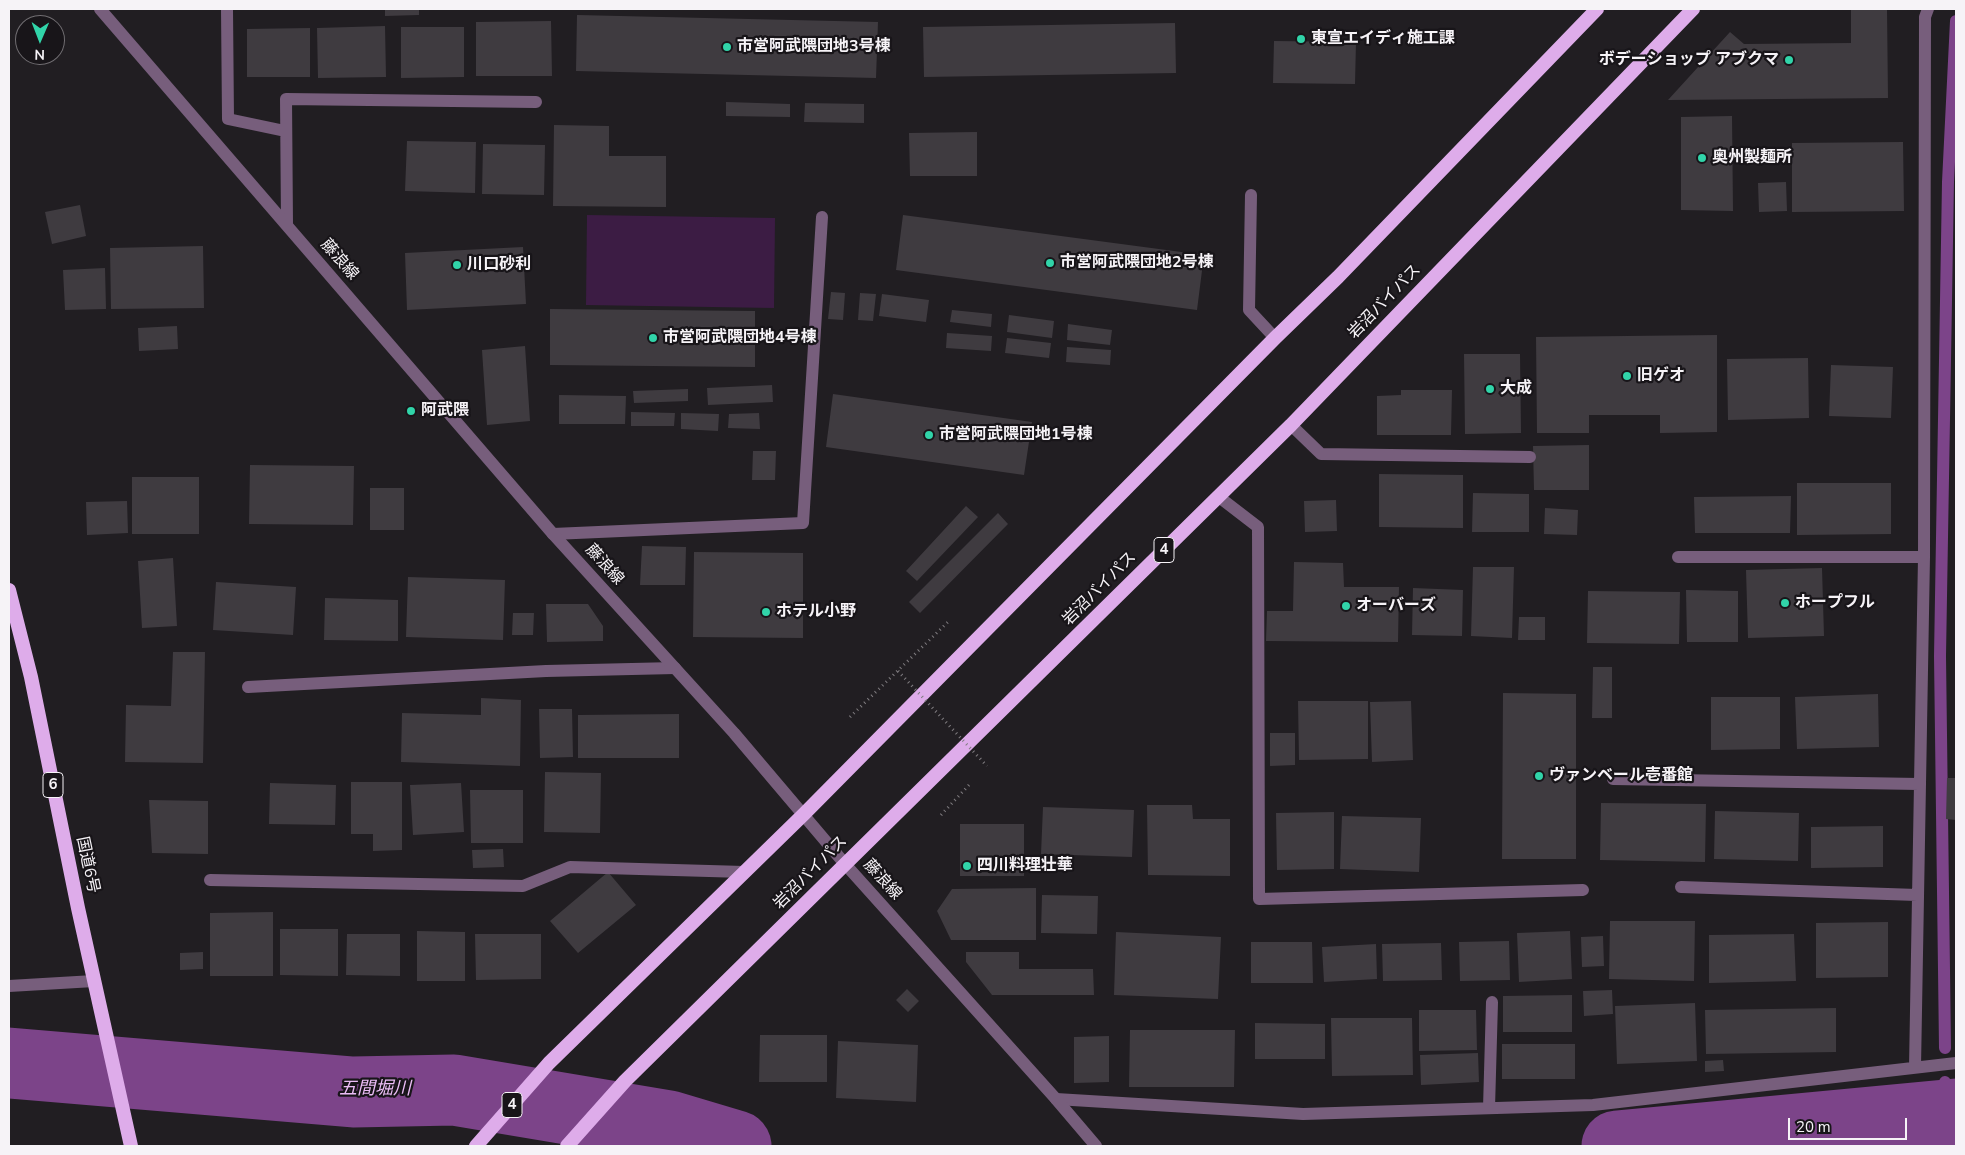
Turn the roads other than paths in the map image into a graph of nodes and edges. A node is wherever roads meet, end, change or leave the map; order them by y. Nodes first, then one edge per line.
1 (100, 9) edge
2 (227, 9) edge
3 (1597, 9) edge
4 (1693, 9) edge
5 (1928, 9) edge
6 (536, 102) dead end
7 (285, 130) junction
8 (1251, 195) dead end
9 (822, 217) dead end
10 (287, 224) junction
11 (1275, 338) junction
12 (1291, 425) junction
13 (1530, 457) dead end
14 (1219, 497) junction
15 (553, 534) junction
16 (1678, 557) dead end
17 (1924, 558) junction
18 (9, 590) edge
19 (675, 668) junction
20 (248, 687) dead end
21 (1613, 779) dead end
22 (1919, 784) junction
23 (804, 814) junction
24 (845, 864) junction
25 (744, 872) junction
26 (210, 880) dead end
27 (1681, 887) dead end
28 (1583, 890) dead end
29 (1918, 895) junction
30 (94, 981) junction
31 (9, 986) edge
32 (1492, 1002) dead end
33 (1956, 1063) edge
34 (1915, 1067) junction
35 (1056, 1099) junction
36 (1489, 1108) junction
37 (1092, 1143) edge
38 (130, 1145) edge
39 (476, 1146) edge
40 (567, 1146) edge

1 - 10 street, 藤浪線
2 - 7 street
3 - 11 highway, 4
4 - 12 highway, 岩沼バイパス / 4
5 - 17 street
6 - 7 street
7 - 10 street
8 - 11 street
9 - 15 street
10 - 15 street, 藤浪線
11 - 23 highway, 4
12 - 13 street
12 - 14 highway, 岩沼バイパス / 4
14 - 24 highway, 岩沼バイパス / 4
14 - 28 street
15 - 19 street, 藤浪線
16 - 17 street
17 - 22 street
18 - 30 highway, 国道6号 / 6
19 - 20 street
19 - 23 street, 藤浪線
21 - 22 street
22 - 29 street
23 - 24 street, 藤浪線
23 - 25 highway, 4
24 - 35 street, 藤浪線
24 - 40 highway, 岩沼バイパス / 4
25 - 26 street
25 - 39 highway, 4
27 - 29 street
29 - 34 street
30 - 31 street
30 - 38 highway, 国道6号 / 6
32 - 36 street
33 - 34 street
34 - 36 street
35 - 36 street
35 - 37 street, 藤浪線

